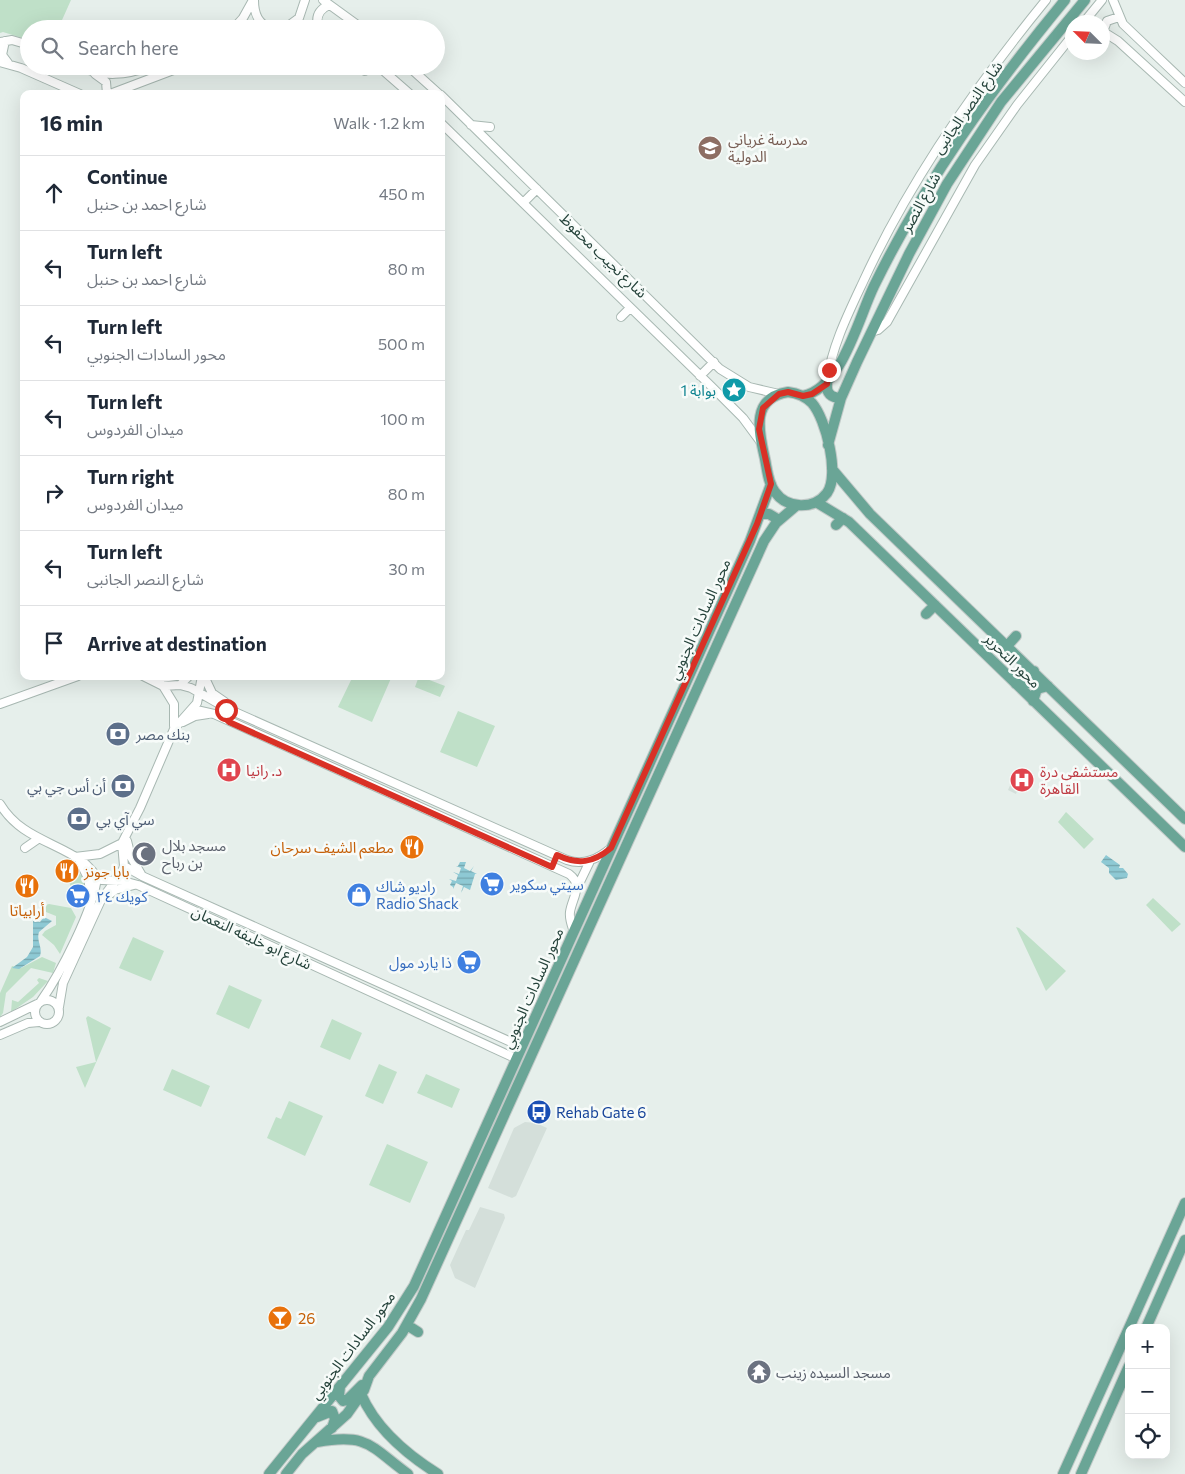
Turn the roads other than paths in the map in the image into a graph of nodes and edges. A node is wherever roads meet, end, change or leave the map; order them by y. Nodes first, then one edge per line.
1 (254, 0) edge
2 (305, 0) edge
3 (1046, 0) edge
4 (1065, 0) edge
5 (1085, 0) edge
6 (1102, 0) edge
7 (1113, 0) edge
8 (326, 3) edge
9 (1090, 15) edge
10 (1119, 17) junction
11 (241, 20) edge
12 (259, 20) edge
13 (297, 20) edge
14 (318, 20) edge
15 (350, 20) edge
16 (1110, 20) edge
17 (1110, 36) edge
18 (2, 41) edge
19 (20, 44) edge
20 (1065, 45) edge
21 (4, 63) edge
22 (20, 70) edge
23 (33, 75) edge
24 (96, 75) edge
25 (160, 75) edge
26 (388, 75) edge
27 (418, 75) edge
28 (1185, 83) edge
29 (70, 90) edge
30 (108, 90) edge
31 (120, 90) edge
32 (405, 90) edge
33 (434, 90) edge
34 (445, 100) edge
35 (1185, 102) edge
36 (471, 124) junction
37 (445, 127) edge
38 (490, 127) dead end
39 (536, 188) junction
40 (522, 202) junction
41 (630, 308) junction
42 (621, 317) dead end
43 (871, 332) junction
44 (714, 362) junction
45 (700, 376) junction
46 (827, 384) junction
47 (779, 394) junction
48 (803, 396) junction
49 (841, 398) junction
50 (762, 442) junction
51 (828, 445) junction
52 (832, 469) junction
53 (771, 484) junction
54 (816, 502) junction
55 (796, 506) junction
56 (760, 514) junction
57 (870, 514) junction
58 (779, 520) junction
59 (858, 530) junction
60 (935, 605) junction
61 (926, 614) dead end
62 (1016, 636) dead end
63 (1007, 646) junction
64 (1034, 672) junction
65 (67, 680) edge
66 (152, 680) edge
67 (185, 680) edge
68 (202, 680) edge
69 (205, 680) edge
70 (1016, 684) junction
71 (180, 685) junction
72 (164, 686) junction
73 (1048, 686) junction
74 (199, 692) junction
75 (1033, 700) junction
76 (0, 704) edge
77 (192, 709) junction
78 (228, 709) junction
79 (214, 714) junction
80 (245, 716) junction
81 (224, 719) junction
82 (174, 728) junction
83 (383, 778) junction
84 (396, 784) junction
85 (378, 789) junction
86 (391, 794) junction
87 (0, 804) edge
88 (1185, 819) edge
89 (38, 839) junction
90 (124, 839) junction
91 (1185, 847) edge
92 (25, 848) dead end
93 (611, 848) junction
94 (557, 855) junction
95 (75, 857) junction
96 (590, 861) junction
97 (574, 862) junction
98 (124, 866) junction
99 (552, 867) junction
100 (569, 874) junction
101 (142, 876) junction
102 (97, 877) junction
103 (115, 880) junction
104 (154, 881) junction
105 (138, 885) junction
106 (577, 888) junction
107 (149, 891) junction
108 (94, 905) junction
109 (574, 932) junction
110 (311, 952) junction
111 (306, 962) junction
112 (39, 1003) junction
113 (59, 1007) junction
114 (0, 1022) edge
115 (40, 1022) junction
116 (476, 1026) junction
117 (484, 1030) junction
118 (0, 1035) edge
119 (476, 1040) junction
120 (523, 1045) junction
121 (516, 1060) junction
122 (1184, 1207) edge
123 (1185, 1240) edge
124 (1131, 1324) edge
125 (1148, 1324) edge
126 (406, 1325) junction
127 (418, 1332) dead end
128 (1125, 1337) edge
129 (1116, 1356) junction
130 (1125, 1360) edge
131 (1128, 1369) edge
132 (373, 1372) junction
133 (382, 1378) dead end
134 (366, 1382) junction
135 (340, 1386) junction
136 (361, 1394) junction
137 (314, 1419) junction
138 (331, 1429) junction
139 (384, 1432) junction
140 (316, 1442) junction
141 (374, 1446) junction
142 (269, 1474) edge
143 (286, 1474) edge
144 (408, 1474) edge
145 (438, 1474) edge
146 (1063, 1474) edge
147 (1081, 1474) edge

1 - 11 street
1 - 12 street
2 - 13 street
3 - 46 street, شارع النصر الجانبى
4 - 46 main road, شارع النصر
5 - 43 main road, شارع النصر
6 - 9 street
7 - 10 street
8 - 14 street
8 - 15 street
10 - 16 street
10 - 28 street
17 - 35 street
18 - 19 street
18 - 21 street
20 - 43 street
21 - 22 street
23 - 29 street
24 - 30 street
25 - 31 street
26 - 32 street
27 - 33 street, شارع نجيب محفوظ
34 - 36 street, شارع نجيب محفوظ
36 - 38 street
36 - 39 street, شارع نجيب محفوظ
37 - 40 street, شارع نجيب محفوظ
39 - 40 street
39 - 44 street, شارع نجيب محفوظ
40 - 41 street, شارع نجيب محفوظ
41 - 42 street
41 - 45 street, شارع نجيب محفوظ
43 - 49 main road, شارع النصر
44 - 45 street
44 - 47 street, شارع نجيب محفوظ
45 - 50 street, شارع نجيب محفوظ
46 - 48 main road, شارع النصر
46 - 49 main road
47 - 48 main road
47 - 50 main road
48 - 51 main road
49 - 51 main road, شارع النصر
50 - 53 main road
51 - 52 main road
52 - 54 main road
52 - 57 main road, محور التحرير
53 - 55 main road
53 - 56 main road, محور السادات الجنوبي
54 - 55 main road
54 - 59 main road, محور التحرير
55 - 58 main road, محور السادات الجنوبي
56 - 58 main road
56 - 93 main road, محور السادات الجنوبي
57 - 59 main road
57 - 63 main road, محور التحرير
58 - 126 main road, محور السادات الجنوبي
59 - 60 main road, محور التحرير
60 - 61 main road
60 - 70 main road, محور التحرير
62 - 63 main road
63 - 64 main road, محور التحرير
64 - 70 main road
64 - 73 main road, محور التحرير
65 - 76 street
66 - 72 street
67 - 71 street
68 - 74 street
69 - 80 street
70 - 75 main road, محور التحرير
71 - 72 street
71 - 74 street
72 - 82 street
73 - 75 main road
73 - 88 main road, محور التحرير
74 - 77 street
74 - 78 street
75 - 91 main road, محور التحرير
77 - 79 street
77 - 82 street
78 - 80 street
78 - 81 street
79 - 81 street
79 - 82 street
80 - 83 street
81 - 85 street
82 - 90 street
83 - 84 street
83 - 85 street
84 - 86 street
84 - 94 street
85 - 86 street
86 - 99 street
87 - 89 street
89 - 92 street
89 - 95 street
90 - 95 street
90 - 98 street
90 - 101 street
93 - 96 street
93 - 109 main road, محور السادات الجنوبي
94 - 97 street
94 - 99 street
95 - 102 street
95 - 108 street
96 - 97 street
96 - 106 street
97 - 100 street
98 - 101 street, شارع ابو خليفه النعمان
98 - 103 street
99 - 100 street
100 - 106 street
101 - 104 street, شارع ابو خليفه النعمان
102 - 103 street, شارع ابو خليفه النعمان
102 - 108 street
103 - 105 street, شارع ابو خليفه النعمان
103 - 108 street
104 - 107 street
104 - 110 street, شارع ابو خليفه النعمان
105 - 107 street, شارع ابو خليفه النعمان
105 - 108 street
106 - 109 street
107 - 111 street, شارع ابو خليفه النعمان
108 - 112 street
108 - 113 street
109 - 120 main road, محور السادات الجنوبي
110 - 111 street
110 - 116 street, شارع ابو خليفه النعمان
111 - 119 street, شارع ابو خليفه النعمان
112 - 113 street
112 - 114 street
112 - 115 street
113 - 115 street
115 - 118 street
116 - 117 street, شارع ابو خليفه النعمان
116 - 119 street
117 - 119 street
117 - 120 street, شارع ابو خليفه النعمان
119 - 121 street, شارع ابو خليفه النعمان
120 - 121 main road, محور السادات الجنوبي
121 - 135 main road, محور السادات الجنوبي
122 - 124 main road
123 - 125 main road
126 - 127 main road
126 - 132 main road, محور السادات الجنوبي
128 - 129 main road
129 - 130 main road
129 - 146 main road
131 - 147 main road
132 - 133 main road
132 - 134 main road, محور السادات الجنوبي
134 - 135 main road
134 - 136 main road, محور السادات الجنوبي
135 - 137 main road, محور السادات الجنوبي
136 - 138 main road, محور السادات الجنوبي
136 - 139 main road
137 - 138 main road
137 - 142 main road, محور السادات الجنوبي
138 - 140 main road, محور السادات الجنوبي
139 - 141 main road
139 - 145 main road
140 - 141 main road
140 - 143 main road, محور السادات الجنوبي
141 - 144 main road

